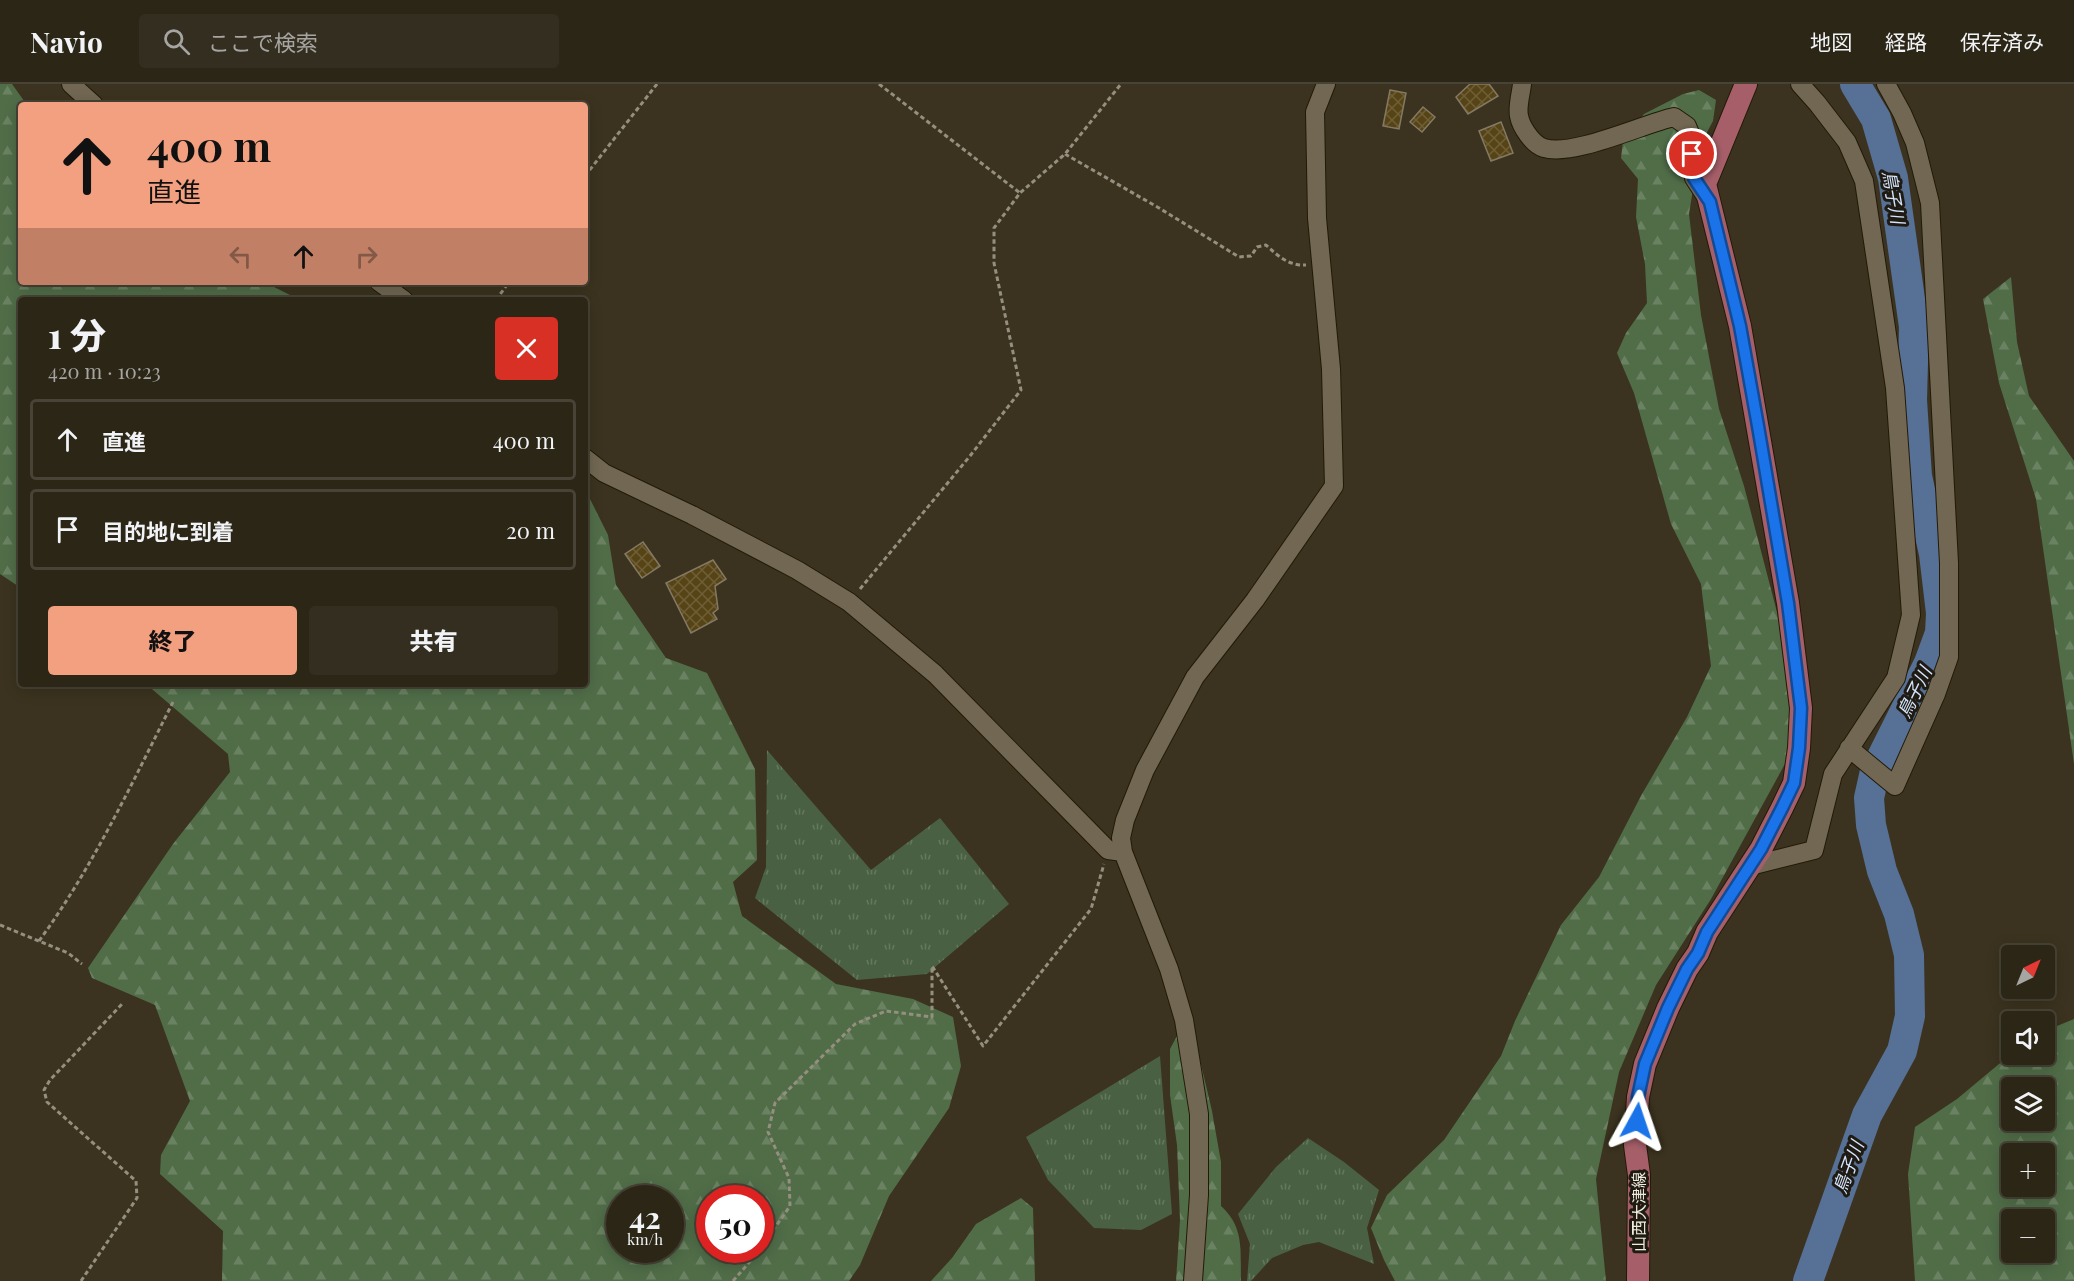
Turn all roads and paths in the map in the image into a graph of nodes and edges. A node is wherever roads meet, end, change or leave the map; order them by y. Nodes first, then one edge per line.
1 (71, 84) edge
2 (657, 84) edge
3 (879, 84) edge
4 (1121, 84) edge
5 (1326, 84) edge
6 (1522, 84) edge
7 (1746, 84) edge
8 (1800, 84) edge
9 (1886, 84) edge
10 (91, 102) edge
11 (1065, 154) junction
12 (588, 172) edge
13 (1020, 193) junction
14 (1710, 202) junction
15 (1321, 263) junction
16 (383, 285) edge
17 (400, 297) edge
18 (588, 461) edge
19 (849, 602) junction
20 (173, 702) dead end
21 (1851, 750) junction
22 (1115, 851) junction
23 (1750, 866) junction
24 (0, 925) edge
25 (39, 941) junction
26 (82, 964) dead end
27 (123, 1003) dead end
28 (774, 1229) edge
29 (748, 1263) edge
30 (81, 1281) edge
31 (733, 1281) edge
32 (1193, 1281) edge
33 (1638, 1281) edge

1 - 10 street
2 - 12 path
3 - 13 path
4 - 11 path
5 - 15 street
6 - 14 street
7 - 14 main road, 山西大津線
8 - 21 street
9 - 21 street
11 - 13 path
11 - 15 path
13 - 19 path
14 - 23 main road, 山西大津線
15 - 22 street
16 - 17 street
18 - 19 street
19 - 22 street
20 - 25 path
21 - 23 street
22 - 28 path
22 - 32 street
23 - 33 main road, 山西大津線
24 - 25 path
25 - 26 path
27 - 30 path
29 - 31 path

